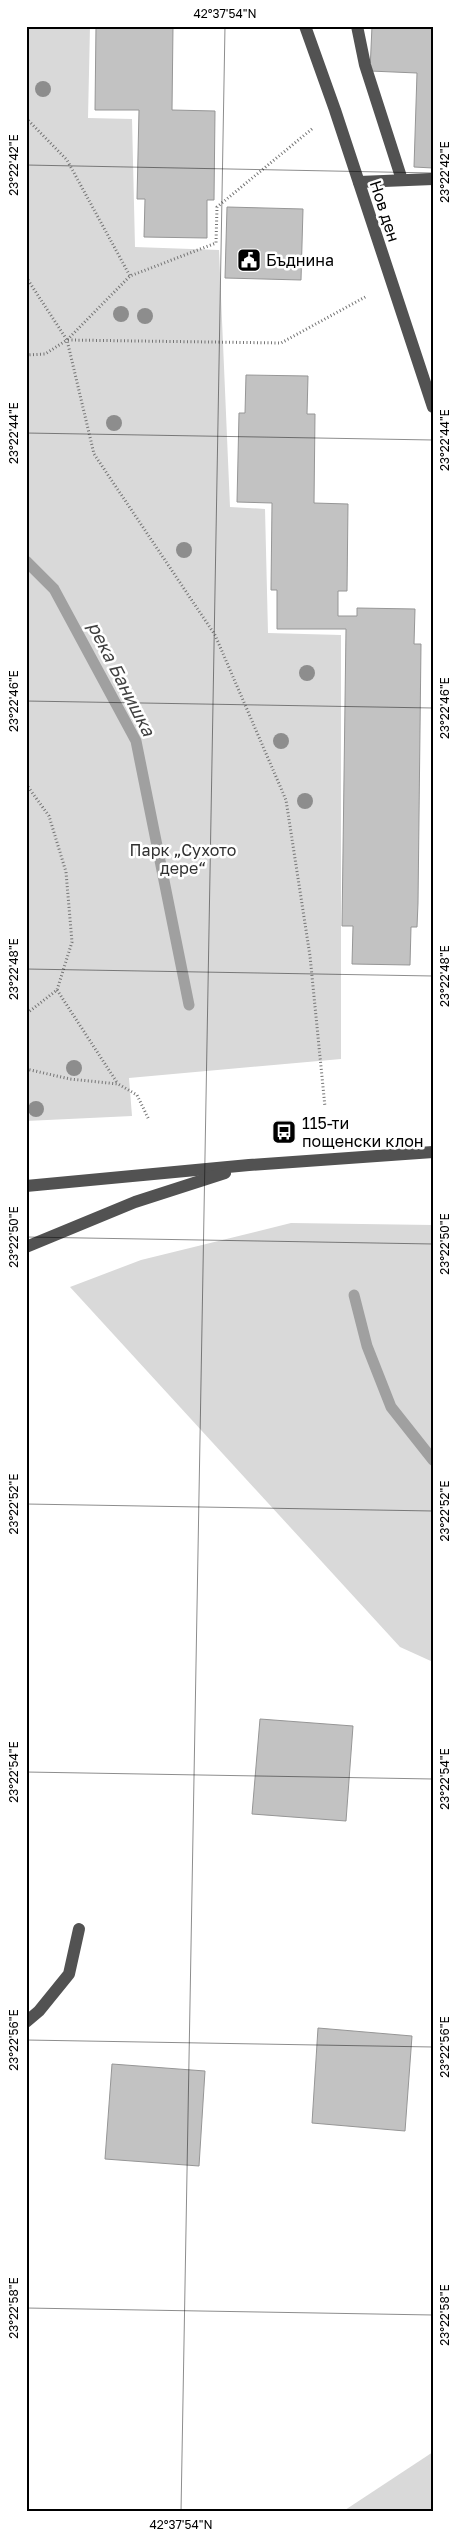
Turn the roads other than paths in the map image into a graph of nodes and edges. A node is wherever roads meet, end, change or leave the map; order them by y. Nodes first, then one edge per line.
1 (305, 26) edge
2 (357, 26) edge
3 (433, 179) edge
4 (402, 180) junction
5 (358, 182) junction
6 (433, 407) edge
7 (433, 1152) edge
8 (249, 1165) junction
9 (26, 1186) edge
10 (26, 1247) edge
11 (79, 1929) dead end
12 (26, 2022) edge

1 - 5 street, Нов ден
2 - 4 street
3 - 4 street
4 - 5 street
5 - 6 street, Нов ден
7 - 8 street
8 - 9 street
8 - 10 street
11 - 12 street

